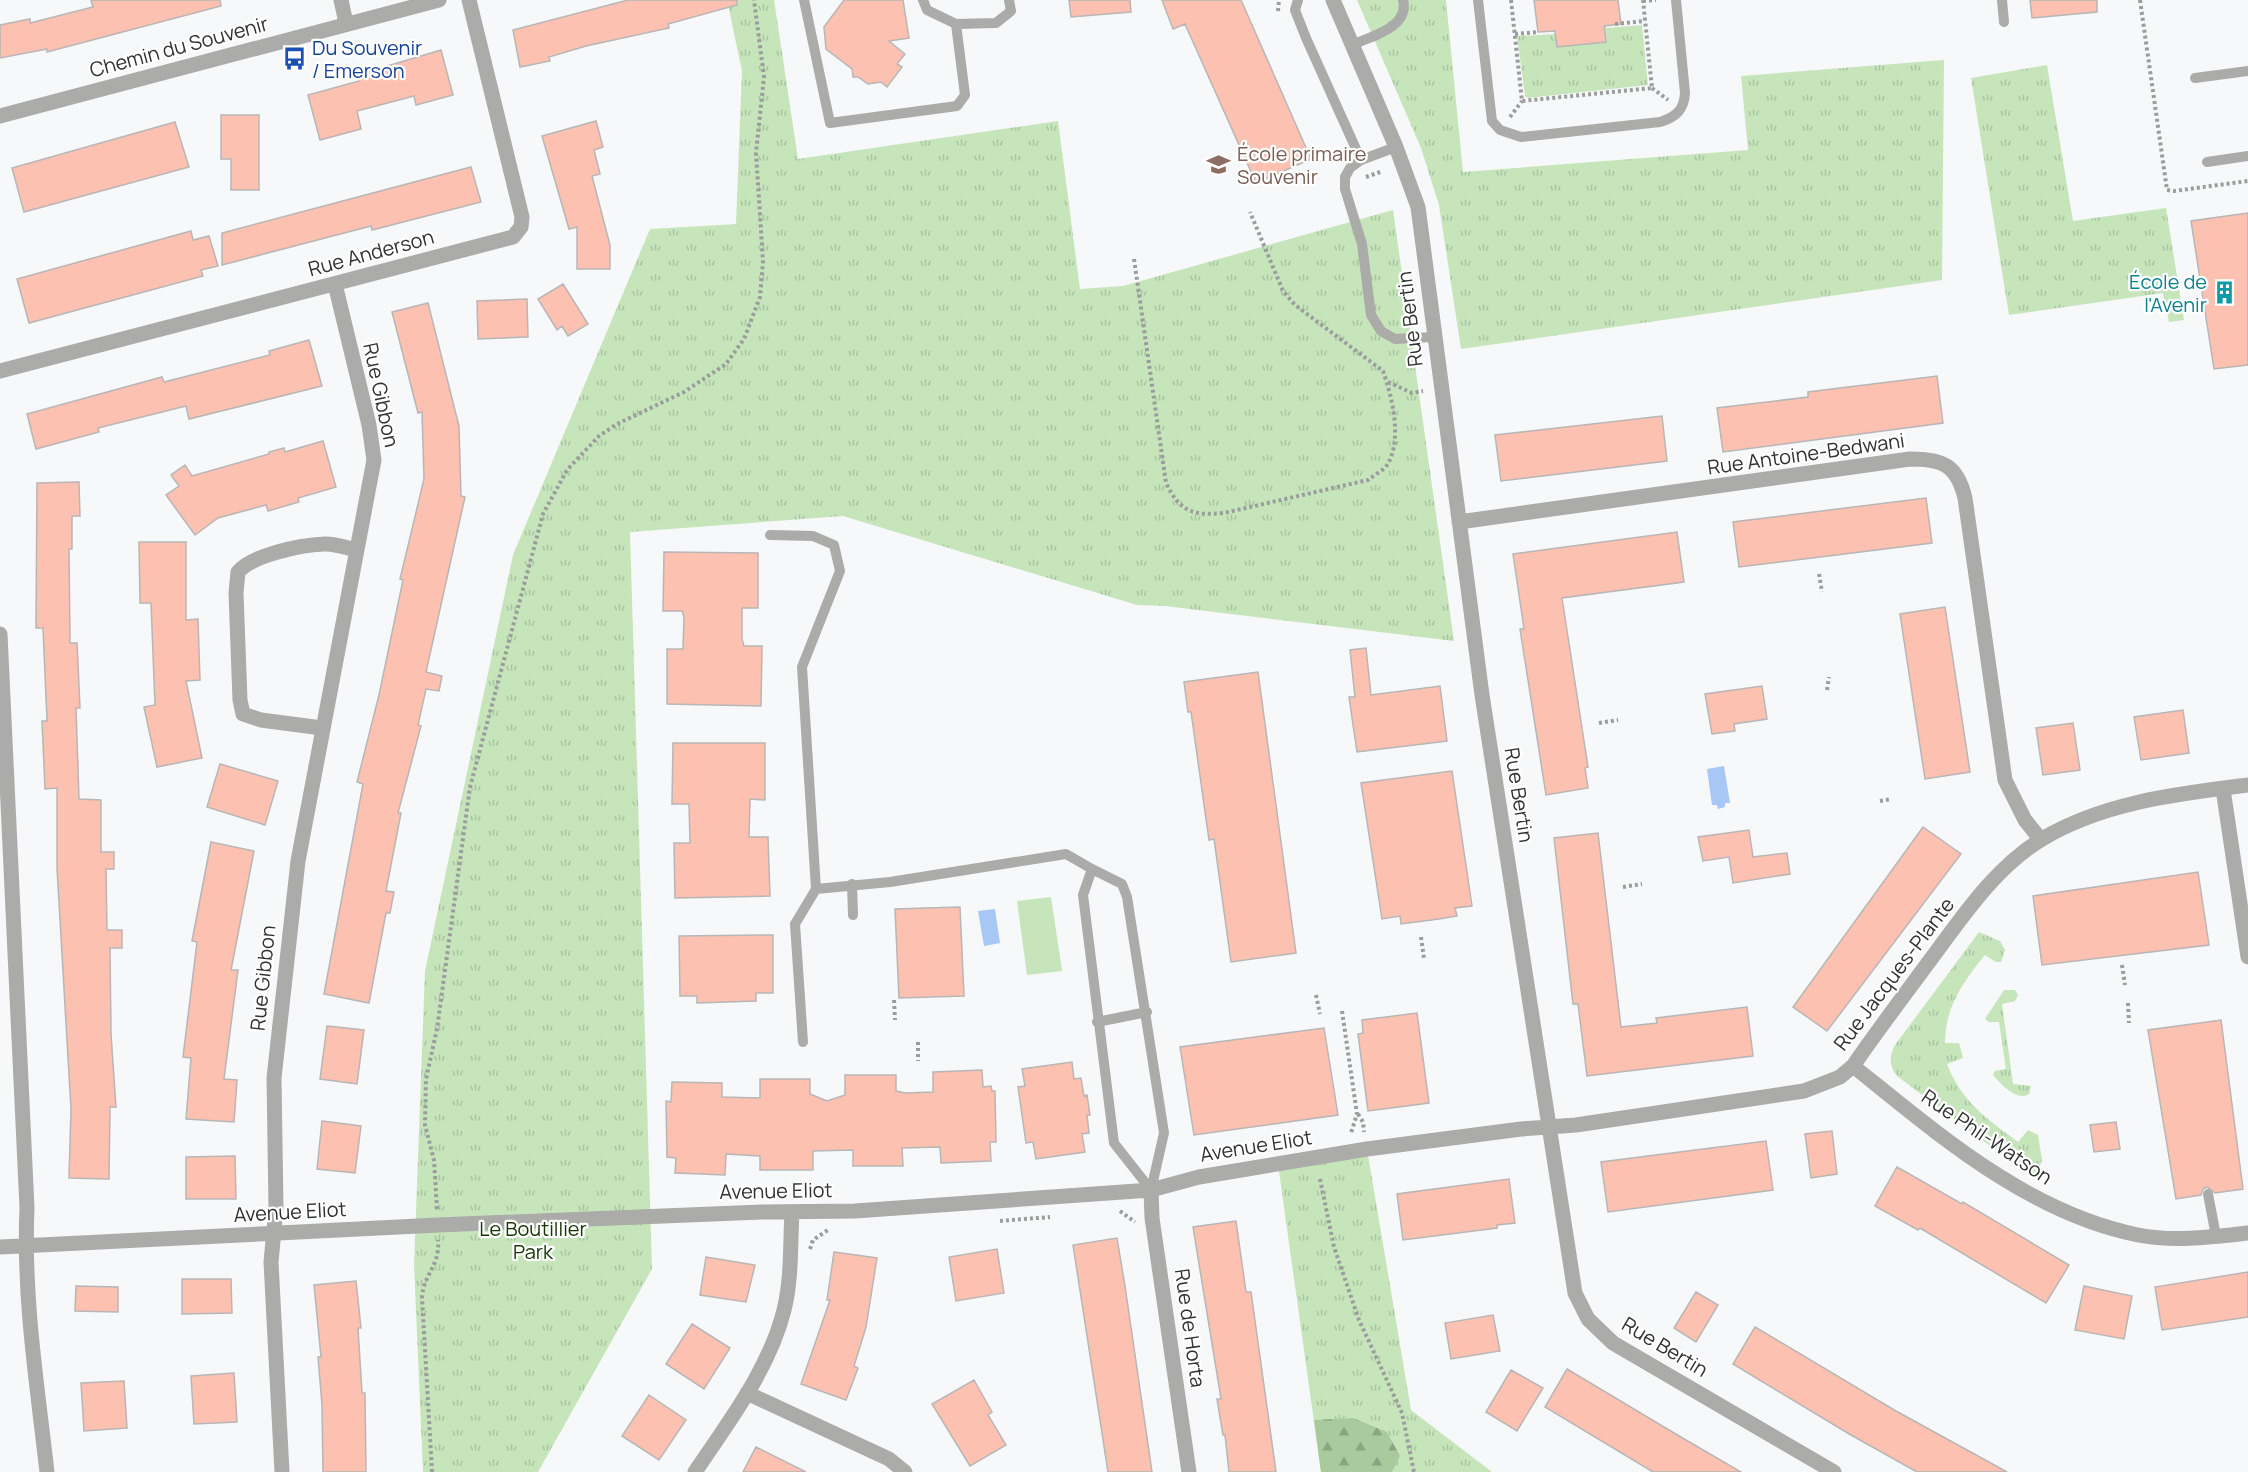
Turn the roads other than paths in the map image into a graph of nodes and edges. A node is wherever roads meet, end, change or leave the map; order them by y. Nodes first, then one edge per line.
1 (341, 0) edge
2 (439, 0) edge
3 (469, 0) edge
4 (804, 0) edge
5 (923, 0) edge
6 (1009, 0) edge
7 (1298, 0) edge
8 (1333, 0) edge
9 (1403, 0) edge
10 (1478, 0) edge
11 (1676, 0) edge
12 (2002, 0) edge
13 (2004, 22) dead end
14 (346, 23) junction
15 (956, 24) junction
16 (1352, 45) junction
17 (2248, 71) edge
18 (2195, 78) dead end
19 (0, 116) edge
20 (1396, 147) junction
21 (2248, 156) edge
22 (1361, 160) junction
23 (2207, 162) dead end
24 (335, 284) junction
25 (1433, 337) junction
26 (0, 371) edge
27 (1459, 522) junction
28 (770, 535) dead end
29 (357, 550) junction
30 (0, 634) edge
31 (322, 728) junction
32 (2248, 785) edge
33 (2223, 789) junction
34 (2041, 840) junction
35 (1092, 869) junction
36 (852, 884) junction
37 (816, 889) junction
38 (853, 915) dead end
39 (2248, 957) edge
40 (1147, 1012) junction
41 (1097, 1022) junction
42 (803, 1042) dead end
43 (1853, 1066) junction
44 (1548, 1128) junction
45 (1151, 1190) junction
46 (2208, 1194) dead end
47 (792, 1213) junction
48 (2248, 1233) edge
49 (273, 1234) junction
50 (2216, 1236) junction
51 (28, 1245) junction
52 (0, 1247) edge
53 (747, 1392) junction
54 (47, 1472) edge
55 (282, 1472) edge
56 (695, 1472) edge
57 (905, 1472) edge
58 (1189, 1472) edge
59 (1834, 1472) edge

1 - 14 street
2 - 14 street, Chemin du Souvenir
3 - 24 street, Rue Anderson
4 - 15 lane
5 - 15 lane
6 - 15 lane
7 - 22 lane
8 - 16 street, Rue Bertin
9 - 16 lane
10 - 11 lane
12 - 13 lane
14 - 19 street, Chemin du Souvenir
16 - 20 street, Rue Bertin
17 - 18 lane
20 - 22 lane
20 - 25 street, Rue Bertin
21 - 23 lane
22 - 25 lane
24 - 26 street, Rue Anderson
24 - 29 street, Rue Gibbon
25 - 27 street, Rue Bertin
27 - 34 street, Rue Antoine-Bedwani
27 - 44 street, Rue Bertin
28 - 37 lane
29 - 31 street, Rue Gibbon
29 - 31 street
30 - 51 street
31 - 49 street, Rue Gibbon
32 - 33 street, Rue Jacques-Plante
33 - 34 street, Rue Jacques-Plante
33 - 39 street
34 - 43 street, Rue Jacques-Plante
35 - 36 lane
35 - 40 lane
35 - 41 lane
36 - 37 lane
36 - 38 lane
37 - 42 lane
40 - 41 lane
40 - 45 lane
41 - 45 lane
43 - 44 street, Rue Jacques-Plante
43 - 50 street, Rue Phil-Watson
44 - 45 street, Avenue Eliot
44 - 59 street, Rue Bertin
45 - 47 street, Avenue Eliot
45 - 58 street, Rue de Horta
46 - 50 lane
47 - 49 street, Avenue Eliot
47 - 53 street
48 - 50 street, Rue Phil-Watson
49 - 51 street, Avenue Eliot
49 - 55 street, Rue Gibbon
51 - 52 street, Avenue Eliot
51 - 54 street
53 - 56 street
53 - 57 street

